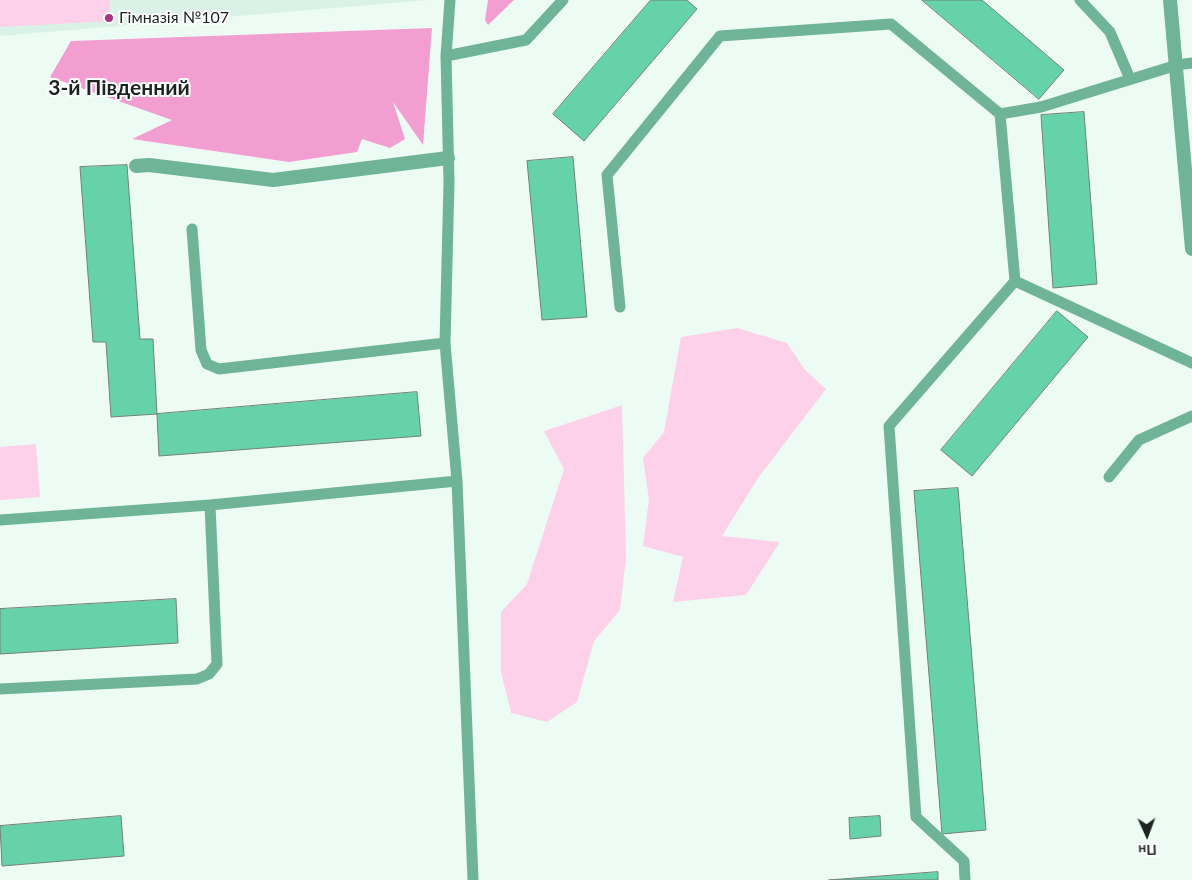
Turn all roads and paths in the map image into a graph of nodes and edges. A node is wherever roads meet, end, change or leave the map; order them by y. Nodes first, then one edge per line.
1 (450, 0) edge
2 (563, 0) edge
3 (1080, 0) edge
4 (1170, 0) edge
5 (446, 56) junction
6 (1192, 64) edge
7 (1177, 65) junction
8 (1130, 79) junction
9 (1000, 114) junction
10 (448, 158) junction
11 (136, 166) dead end
12 (192, 229) dead end
13 (1192, 249) edge
14 (1015, 281) junction
15 (620, 307) dead end
16 (445, 343) junction
17 (1192, 363) edge
18 (1192, 416) edge
19 (1109, 477) dead end
20 (457, 481) junction
21 (210, 505) junction
22 (0, 520) edge
23 (0, 689) edge
24 (473, 880) edge
25 (965, 880) edge

1 - 5 lane
2 - 5 lane
3 - 8 lane
4 - 7 street
5 - 10 lane
6 - 7 lane
7 - 8 lane
7 - 13 street
8 - 9 lane
9 - 14 lane
9 - 15 lane
10 - 11 street
10 - 16 lane
12 - 16 lane
14 - 17 lane
14 - 25 lane
16 - 20 lane
18 - 19 lane
20 - 21 lane
20 - 24 lane
21 - 22 lane
21 - 23 lane

